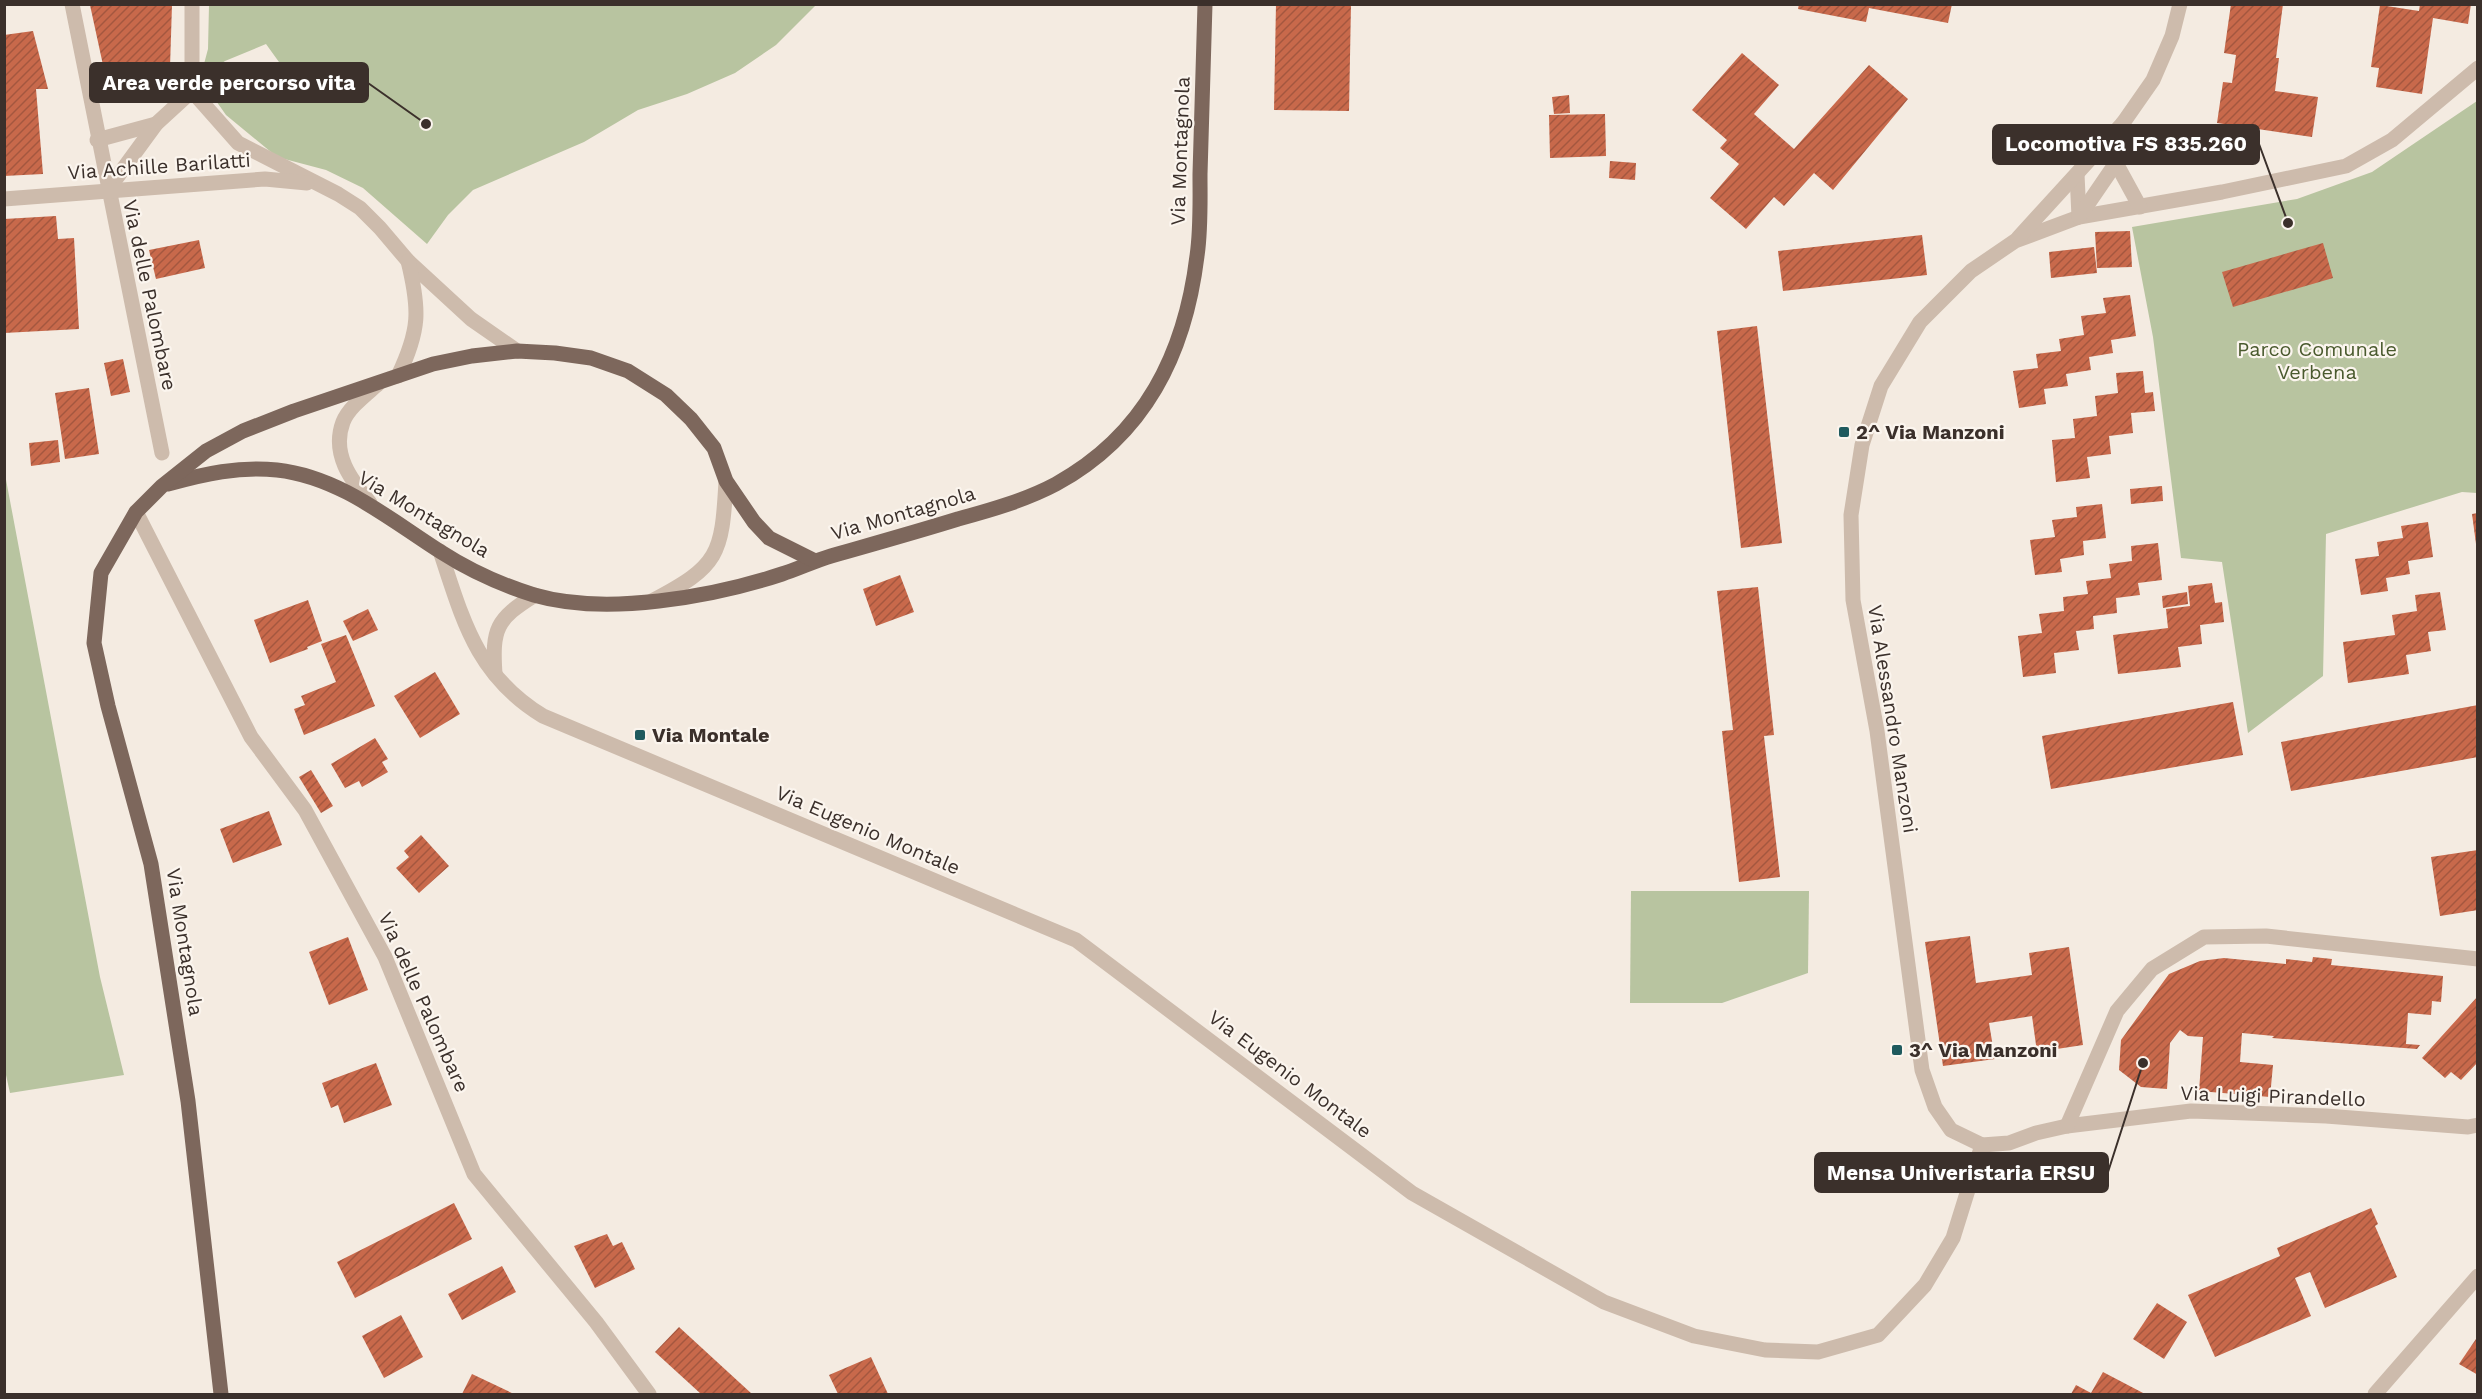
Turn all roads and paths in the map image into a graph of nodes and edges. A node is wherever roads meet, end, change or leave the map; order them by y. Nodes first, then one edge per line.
1 (72, 4) edge
2 (192, 4) edge
3 (1204, 4) edge
4 (2180, 4) edge
5 (2478, 68) edge
6 (192, 91) junction
7 (2122, 123) junction
8 (156, 124) junction
9 (97, 140) junction
10 (2116, 163) junction
11 (2077, 174) junction
12 (315, 184) junction
13 (107, 191) junction
14 (4, 199) edge
15 (2140, 207) junction
16 (2079, 217) junction
17 (2015, 241) junction
18 (408, 261) junction
19 (517, 351) junction
20 (398, 376) junction
21 (378, 384) junction
22 (162, 453) dead end
23 (726, 481) junction
24 (162, 486) junction
25 (370, 503) junction
26 (136, 512) junction
27 (440, 551) junction
28 (815, 561) junction
29 (535, 595) junction
30 (652, 601) junction
31 (495, 674) junction
32 (2478, 959) edge
33 (2478, 1125) edge
34 (2067, 1126) junction
35 (1982, 1145) junction
36 (2478, 1276) edge
37 (221, 1395) edge
38 (649, 1395) edge
39 (2375, 1395) edge

1 - 9 street, Via delle Palombare
2 - 6 street
3 - 28 main road, Via Montagnola
4 - 7 street, Via Alessandro Manzoni
5 - 15 street
6 - 8 street
6 - 12 street, Via Achille Barilatti
7 - 10 street, Via Alessandro Manzoni
7 - 11 street, Via Alessandro Manzoni
8 - 9 street
8 - 13 street
9 - 13 street, Via delle Palombare
10 - 15 street
10 - 16 street, Via Alessandro Manzoni
11 - 16 street
11 - 17 street, Via Alessandro Manzoni
12 - 13 street, Via Achille Barilatti
12 - 18 street, Via Achille Barilatti
13 - 14 street, Via Achille Barilatti
13 - 22 street, Via delle Palombare
15 - 16 street
16 - 17 street, Via Alessandro Manzoni
17 - 35 street, Via Alessandro Manzoni
18 - 19 street, Via Achille Barilatti
18 - 20 street, Via Achille Barilatti
19 - 20 main road
19 - 23 main road
20 - 21 main road
21 - 24 main road
21 - 25 street
23 - 28 main road
23 - 30 street
24 - 25 main road, Via Montagnola
24 - 26 main road, Via Montagnola
25 - 27 main road, Via Montagnola
26 - 37 main road, Via Montagnola
26 - 38 street, Via delle Palombare
27 - 29 main road, Via Montagnola
27 - 31 street, Via Eugenio Montale
28 - 30 main road, Via Montagnola
29 - 30 main road, Via Montagnola
29 - 31 street
31 - 35 street, Via Eugenio Montale
32 - 34 street
33 - 34 street, Via Luigi Pirandello
34 - 35 street
36 - 39 street

